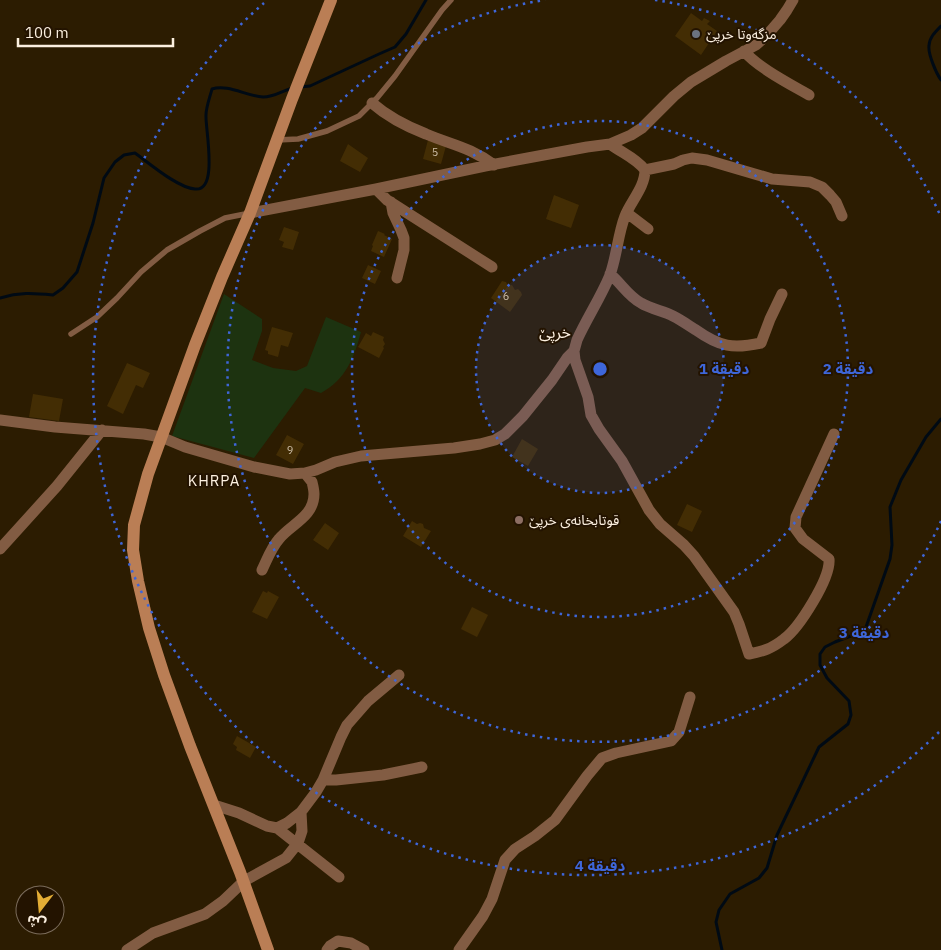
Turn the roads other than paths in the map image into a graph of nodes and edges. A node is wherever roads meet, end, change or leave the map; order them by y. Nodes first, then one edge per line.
1 (331, 0) edge
2 (451, 0) edge
3 (793, 0) edge
4 (744, 51) junction
5 (809, 95) dead end
6 (372, 103) junction
7 (276, 140) junction
8 (610, 144) junction
9 (494, 165) junction
10 (645, 170) junction
11 (376, 189) junction
12 (391, 202) junction
13 (250, 212) junction
14 (626, 213) junction
15 (842, 216) dead end
16 (648, 229) dead end
17 (492, 267) dead end
18 (610, 274) junction
19 (397, 278) dead end
20 (782, 294) dead end
21 (71, 334) dead end
22 (574, 351) junction
23 (0, 420) edge
24 (102, 430) junction
25 (834, 434) dead end
26 (161, 437) junction
27 (305, 473) junction
28 (0, 549) edge
29 (262, 570) dead end
30 (399, 675) dead end
31 (690, 697) dead end
32 (422, 767) dead end
33 (323, 780) junction
34 (214, 806) junction
35 (301, 812) junction
36 (277, 828) junction
37 (298, 843) junction
38 (339, 877) dead end
39 (244, 881) junction
40 (127, 950) edge
41 (268, 950) edge
42 (327, 950) edge
43 (364, 950) edge
44 (459, 950) edge

1 - 7 street
2 - 6 lane
3 - 4 street
4 - 5 street
4 - 8 street
6 - 7 lane
6 - 9 street
7 - 13 street
8 - 9 street
8 - 10 street
9 - 11 street
10 - 14 street
10 - 15 street
11 - 12 street
11 - 13 street
12 - 17 street
12 - 19 street
13 - 21 lane
13 - 26 street
14 - 16 street
14 - 18 street
18 - 20 street
18 - 22 street
22 - 25 street
22 - 27 street
23 - 24 street
24 - 26 street
24 - 28 street
26 - 27 street
26 - 34 street
27 - 29 street
30 - 33 street
31 - 44 street
32 - 33 street
33 - 35 street
34 - 36 street
34 - 39 street
35 - 36 street
35 - 37 street
36 - 37 street
37 - 38 street
37 - 39 street
39 - 40 street
39 - 41 street
42 - 43 street

